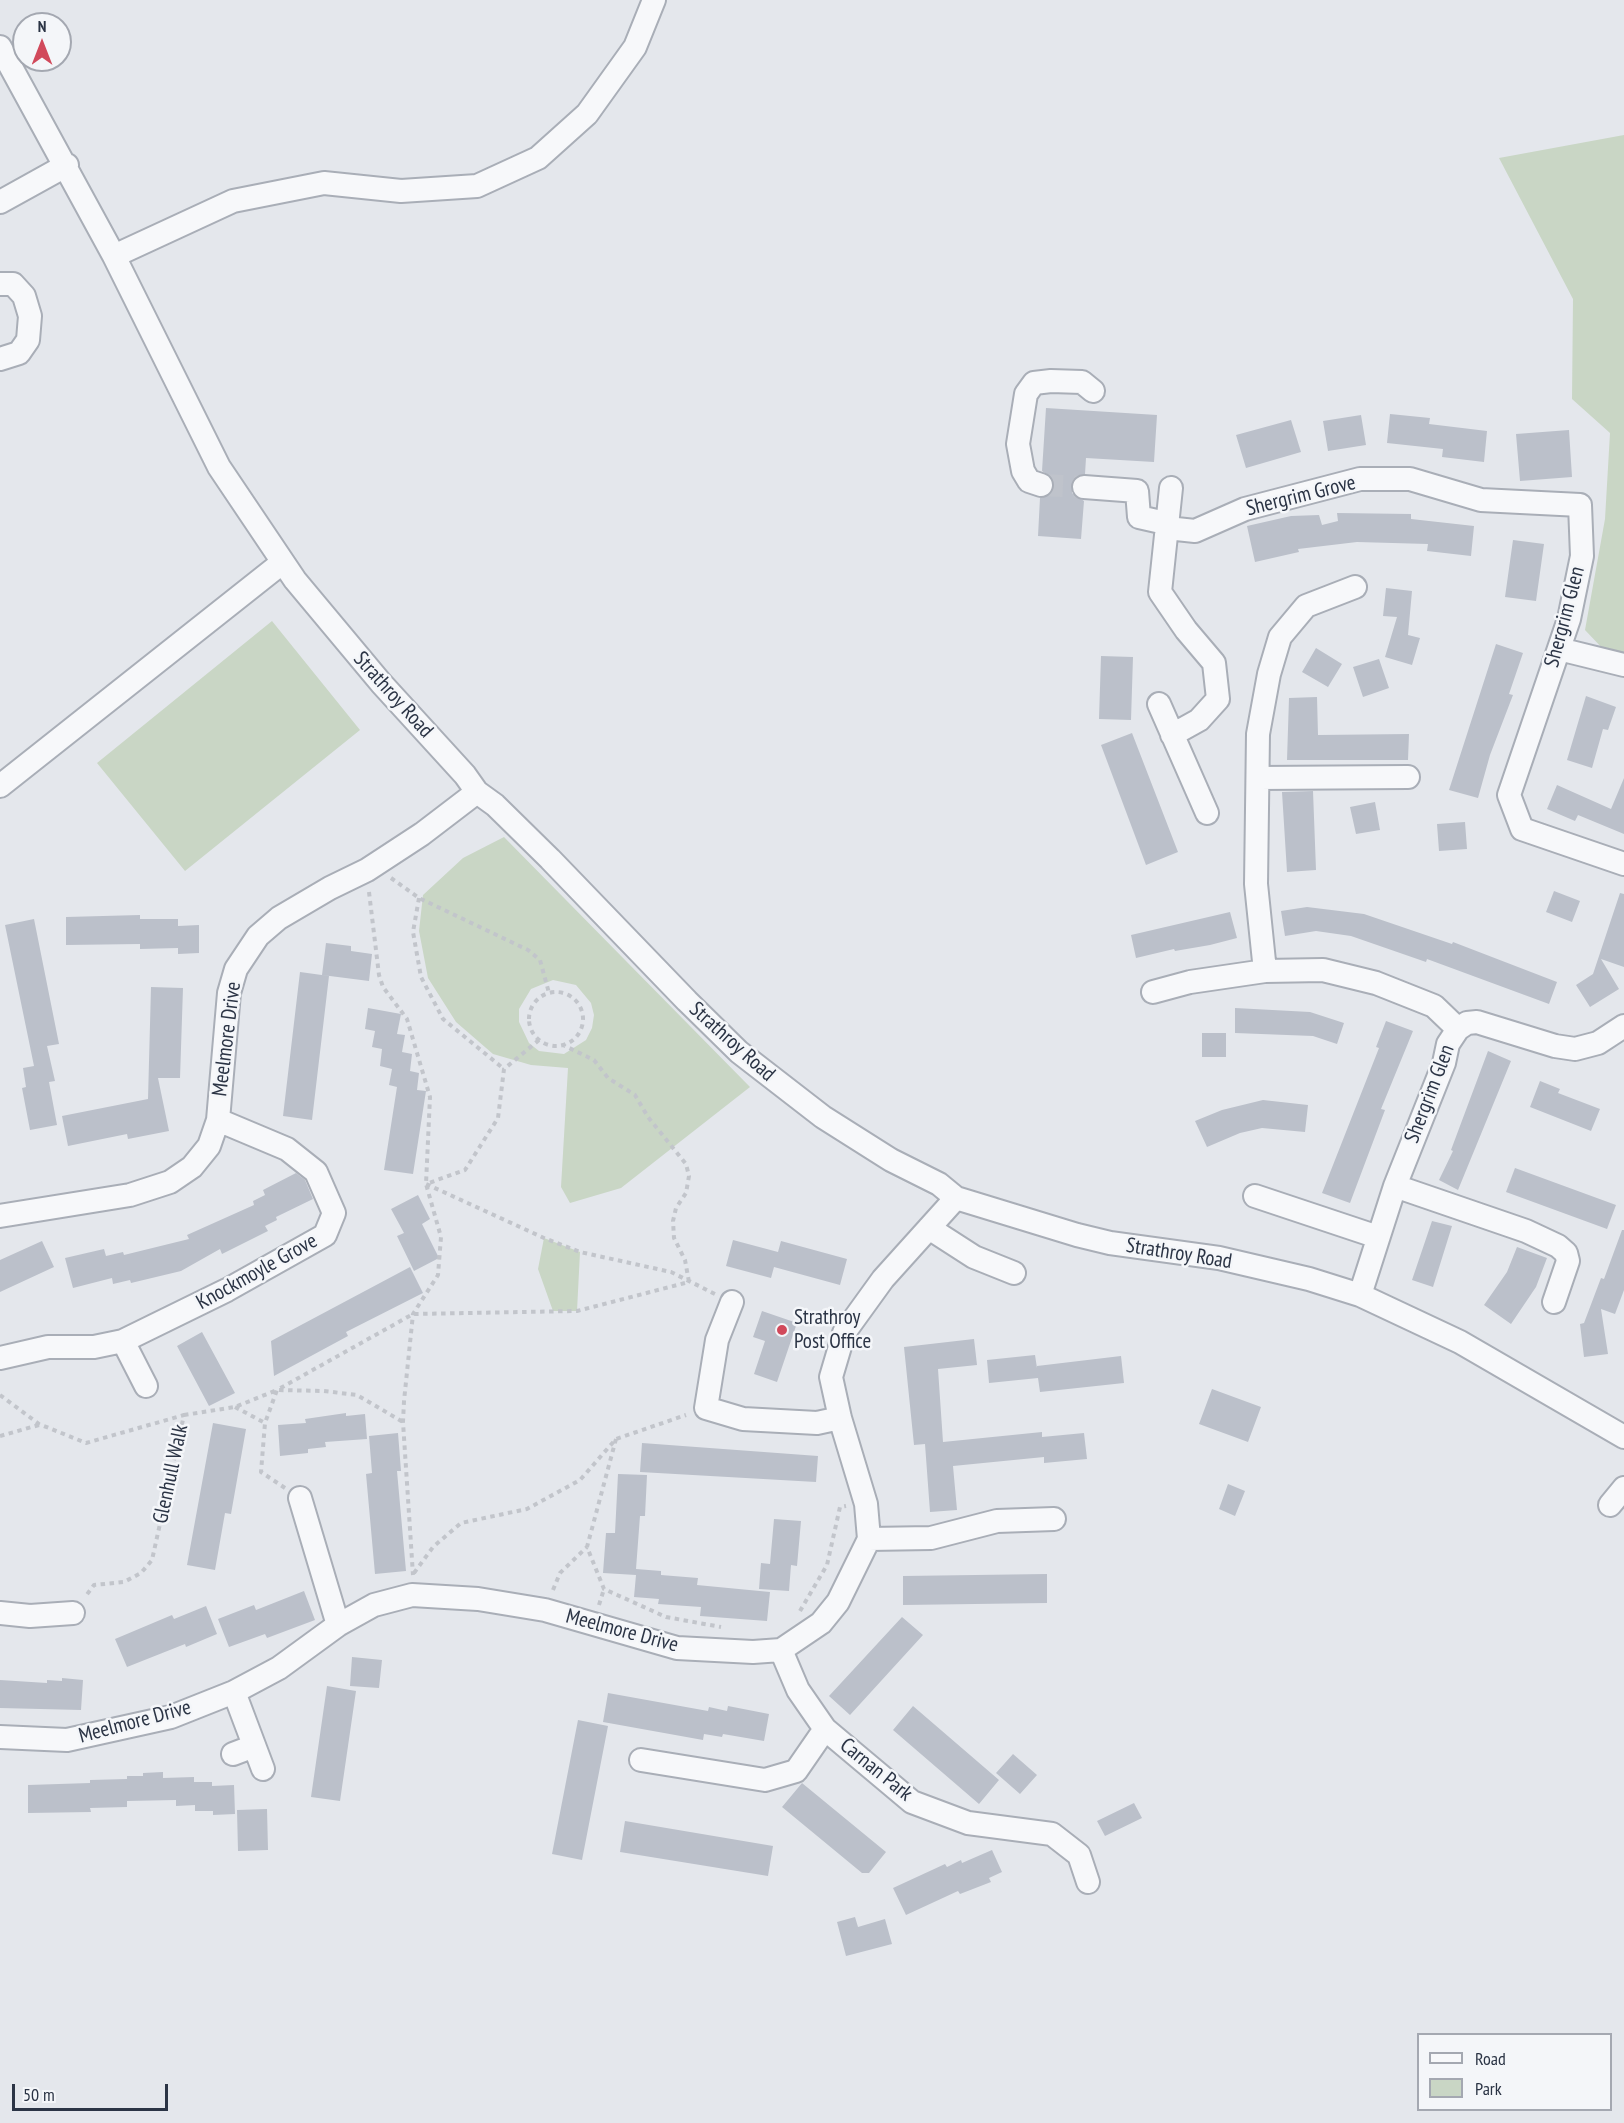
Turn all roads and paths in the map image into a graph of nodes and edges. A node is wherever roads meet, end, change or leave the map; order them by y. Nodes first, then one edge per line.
1 (654, 0) edge
2 (0, 47) edge
3 (67, 165) junction
4 (0, 202) edge
5 (114, 256) junction
6 (0, 284) edge
7 (0, 359) edge
8 (1093, 392) dead end
9 (1041, 484) tunnel mouth
10 (1084, 487) tunnel mouth
11 (1171, 488) dead end
12 (1580, 505) joint
13 (1167, 528) junction
14 (289, 571) junction
15 (1355, 587) dead end
16 (1559, 649) junction
17 (1624, 665) edge
18 (1159, 704) dead end
19 (1172, 735) junction
20 (1408, 777) dead end
21 (1259, 778) junction
22 (0, 786) edge
23 (477, 792) junction
24 (1207, 813) dead end
25 (1624, 864) edge
26 (370, 868) junction
27 (419, 898) junction
28 (1265, 971) junction
29 (1153, 992) dead end
30 (549, 993) junction
31 (1624, 1026) edge
32 (1458, 1029) junction
33 (538, 1040) junction
34 (563, 1045) junction
35 (504, 1069) junction
36 (218, 1120) junction
37 (426, 1184) junction
38 (1395, 1186) junction
39 (1255, 1196) dead end
40 (956, 1198) junction
41 (1, 1211) edge
42 (929, 1228) junction
43 (1378, 1237) junction
44 (1014, 1273) dead end
45 (689, 1282) junction
46 (1360, 1295) junction
47 (732, 1302) joint
48 (1554, 1302) dead end
49 (412, 1314) junction
50 (123, 1341) junction
51 (0, 1358) edge
52 (146, 1386) dead end
53 (277, 1390) junction
54 (0, 1395) edge
55 (234, 1407) junction
56 (706, 1408) junction
57 (184, 1415) junction
58 (840, 1418) junction
59 (403, 1422) junction
60 (265, 1423) junction
61 (39, 1424) junction
62 (0, 1436) edge
63 (1624, 1437) edge
64 (616, 1438) junction
65 (300, 1498) joint
66 (866, 1504) junction
67 (1054, 1519) dead end
68 (869, 1539) junction
69 (587, 1547) junction
70 (413, 1584) junction
71 (545, 1610) junction
72 (0, 1613) edge
73 (73, 1613) joint
74 (800, 1613) dead end
75 (339, 1625) junction
76 (723, 1628) dead end
77 (781, 1650) junction
78 (234, 1692) junction
79 (825, 1729) junction
80 (0, 1737) edge
81 (254, 1746) junction
82 (232, 1754) dead end
83 (641, 1760) dead end
84 (263, 1769) dead end
85 (1089, 1882) dead end

1 - 5 street
2 - 3 street, Strathroy Road
3 - 4 street
3 - 5 street, Strathroy Road
5 - 14 street, Strathroy Road
6 - 7 street
8 - 9 street
10 - 13 street, Shergrim Grove
11 - 13 street
12 - 13 street, Shergrim Grove
12 - 16 street, Shergrim Glen
13 - 19 street
14 - 22 street
14 - 23 street, Strathroy Road
15 - 21 street
16 - 17 street
16 - 25 street, Shergrim Glen
18 - 19 street
19 - 24 street
20 - 21 street
21 - 28 street
23 - 26 street, Meelmore Drive
23 - 40 street, Strathroy Road
26 - 27 path
26 - 36 street, Meelmore Drive
26 - 37 path
27 - 30 path
27 - 35 path
28 - 29 street
28 - 32 street
30 - 33 path
30 - 34 path
31 - 32 street, Shergrim Glen
32 - 38 street, Shergrim Glen
33 - 34 path
33 - 35 path
34 - 45 path
35 - 37 path
36 - 41 street, Meelmore Drive
36 - 50 street, Knockmoyle Grove
37 - 45 path
37 - 49 path
38 - 43 street, Shergrim Glen
38 - 48 street
39 - 43 street
40 - 42 street
40 - 46 street, Strathroy Road
42 - 44 street
42 - 58 street
43 - 46 street, Shergrim Glen
45 - 47 path
45 - 49 path
46 - 63 street
47 - 56 street
49 - 53 path
49 - 59 path
50 - 51 street, Knockmoyle Grove
50 - 52 street
53 - 55 path
53 - 59 path
53 - 60 path
54 - 61 path, Glenhull Walk
55 - 57 path
55 - 60 path
56 - 58 street
56 - 64 path
57 - 61 path, Glenhull Walk
57 - 73 path, Glenhull Walk
58 - 66 street
59 - 70 path
60 - 65 path
61 - 62 path
64 - 69 path
64 - 70 path
65 - 75 street
66 - 68 street
66 - 74 path
67 - 68 street
68 - 77 street
69 - 71 path
69 - 76 path
70 - 71 street, Meelmore Drive
70 - 75 street, Meelmore Drive
71 - 77 street, Meelmore Drive
72 - 73 street
75 - 78 street, Meelmore Drive
77 - 79 street, Carnan Park
78 - 80 street, Meelmore Drive
78 - 81 street
79 - 83 street
79 - 85 street, Carnan Park
81 - 82 street
81 - 84 street

